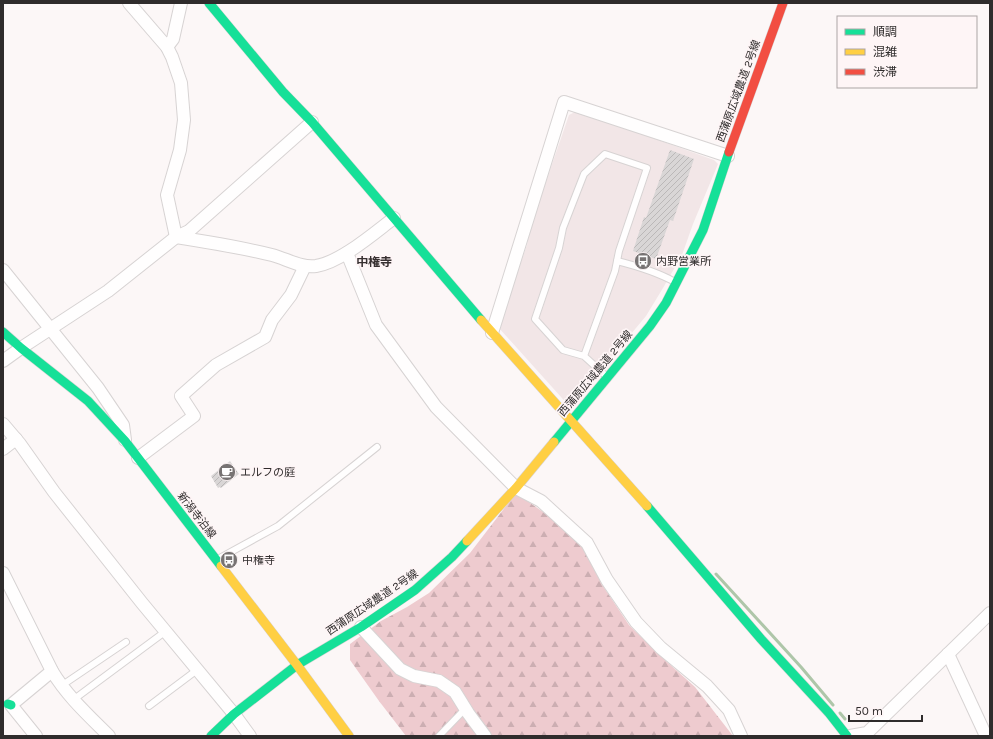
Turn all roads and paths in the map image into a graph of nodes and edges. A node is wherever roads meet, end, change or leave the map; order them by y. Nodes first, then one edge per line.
1 (129, 3) edge
2 (181, 3) edge
3 (209, 3) edge
4 (783, 3) edge
5 (167, 47) junction
6 (312, 122) junction
7 (728, 156) junction
8 (394, 218) junction
9 (176, 237) junction
10 (347, 253) junction
11 (617, 261) junction
12 (305, 266) junction
13 (3, 270) edge
14 (677, 283) junction
15 (50, 328) junction
16 (3, 332) edge
17 (492, 333) junction
18 (21, 348) junction
19 (584, 356) junction
20 (3, 361) edge
21 (607, 378) junction
22 (571, 421) junction
23 (3, 424) edge
24 (16, 439) junction
25 (125, 441) junction
26 (377, 446) dead end
27 (3, 449) edge
28 (138, 458) junction
29 (516, 488) junction
30 (217, 560) junction
31 (3, 573) edge
32 (990, 613) edge
33 (361, 627) junction
34 (166, 631) junction
35 (126, 642) dead end
36 (948, 654) junction
37 (296, 665) junction
38 (197, 670) junction
39 (52, 671) junction
40 (61, 686) junction
41 (73, 700) junction
42 (6, 704) edge
43 (149, 706) dead end
44 (465, 709) junction
45 (234, 714) junction
46 (36, 736) edge
47 (109, 736) edge
48 (211, 736) edge
49 (250, 736) edge
50 (349, 736) edge
51 (439, 736) edge
52 (485, 736) edge
53 (741, 736) edge
54 (848, 736) edge
55 (986, 736) edge

1 - 5 street
2 - 5 street
3 - 6 street
4 - 7 street, 西蒲原広域農道 2号線
5 - 9 street
6 - 8 street
6 - 9 street
7 - 14 street, 西蒲原広域農道 2号線
7 - 17 street
8 - 10 street
8 - 17 street
9 - 12 street
9 - 15 street
10 - 12 street
10 - 29 street
11 - 14 lane
11 - 19 lane
11 - 19 lane
12 - 28 street
13 - 15 street
14 - 21 street, 西蒲原広域農道 2号線
15 - 18 street
15 - 25 street
16 - 18 street, 新潟寺泊線
17 - 22 street
18 - 20 street
18 - 25 street, 新潟寺泊線
19 - 21 lane
21 - 22 street, 西蒲原広域農道 2号線
22 - 29 street, 西蒲原広域農道 2号線
22 - 54 street
23 - 24 street
24 - 27 street
24 - 34 street
25 - 28 street, 新潟寺泊線
26 - 30 lane
28 - 30 street, 新潟寺泊線
29 - 33 street, 西蒲原広域農道 2号線
29 - 53 street
30 - 37 street, 新潟寺泊線
31 - 39 street
32 - 36 street
33 - 37 street, 西蒲原広域農道 2号線
33 - 44 street
34 - 38 street
34 - 41 lane
35 - 40 lane
36 - 54 street
36 - 55 street
37 - 45 street, 西蒲原広域農道 2号線
37 - 50 street, 新潟寺泊線
38 - 43 lane
38 - 45 street
39 - 40 street
39 - 42 street
40 - 41 street
41 - 47 street
42 - 46 street
44 - 51 lane
44 - 52 street
45 - 48 street, 西蒲原広域農道 2号線
45 - 49 street

